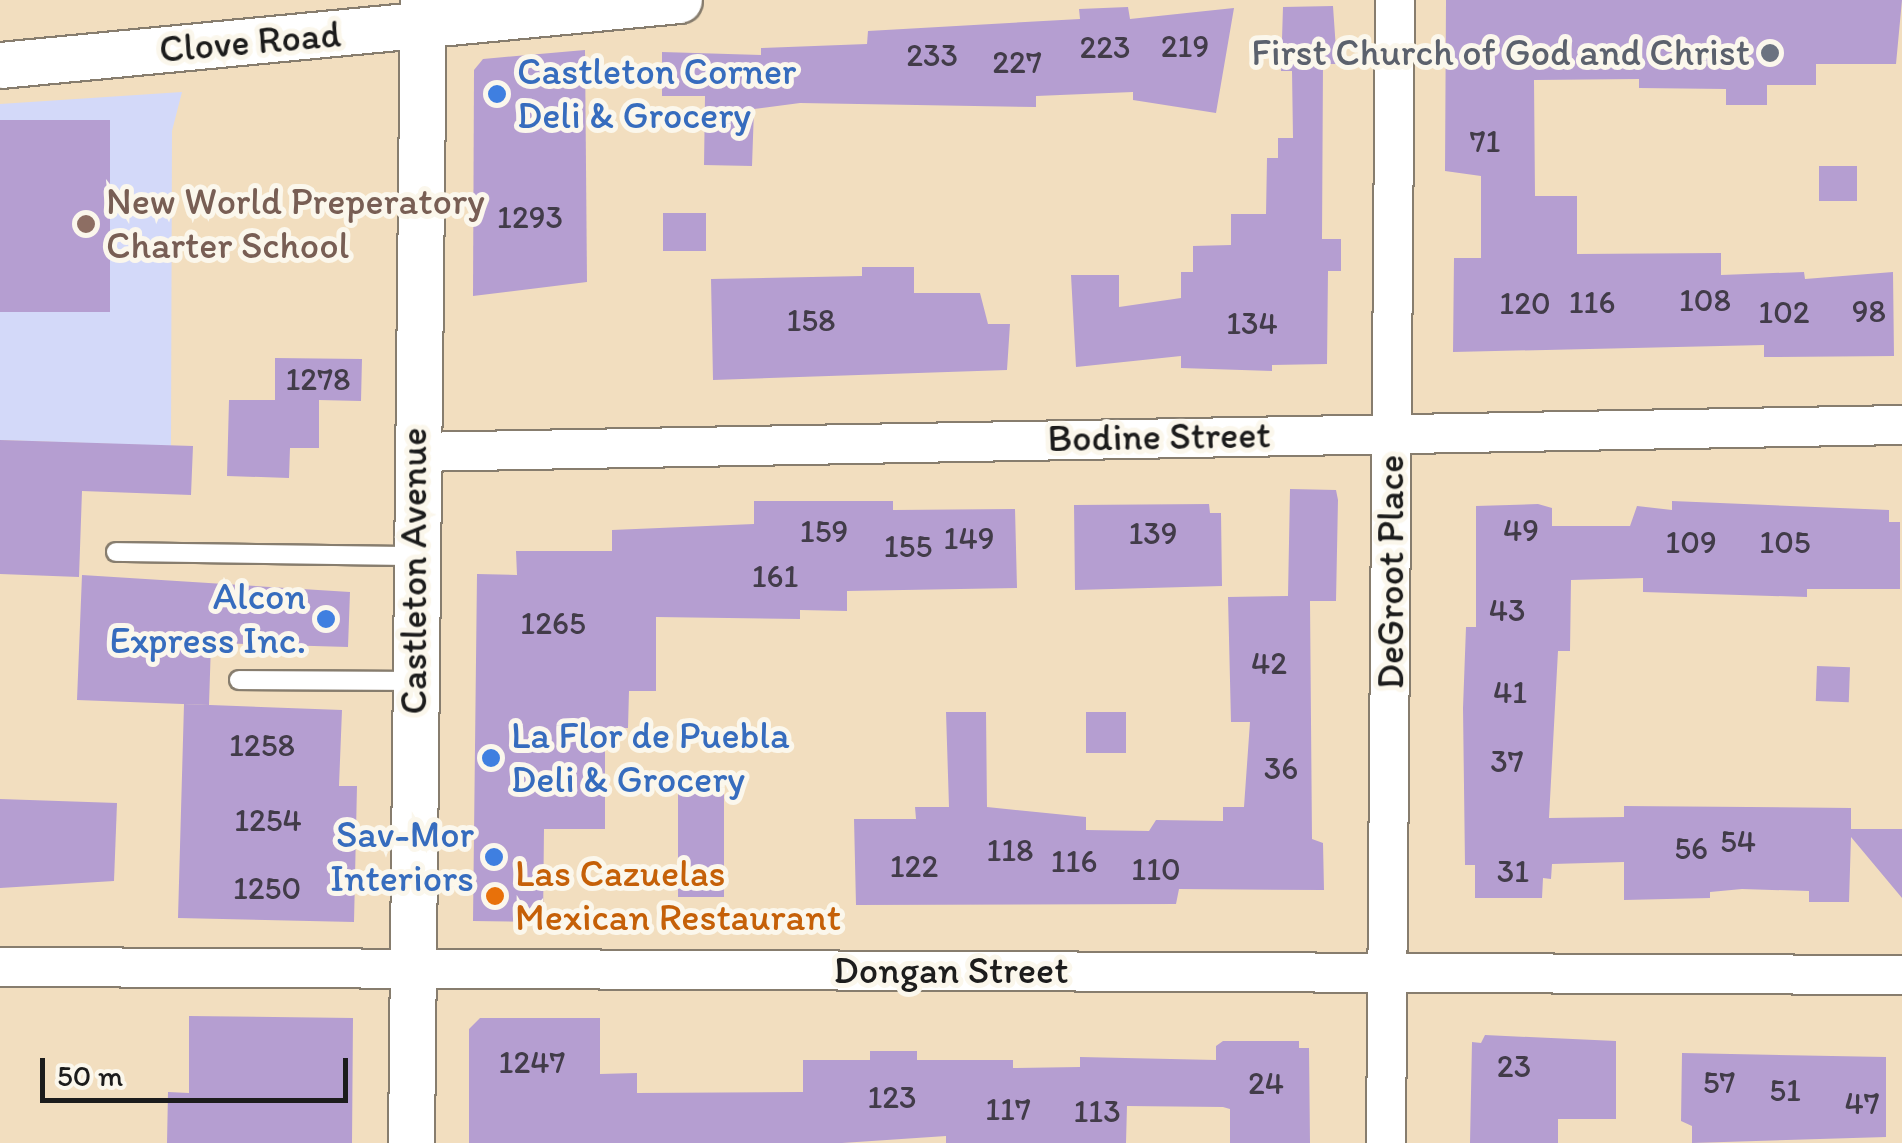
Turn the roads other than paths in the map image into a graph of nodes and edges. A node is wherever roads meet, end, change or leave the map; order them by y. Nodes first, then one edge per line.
1 (679, 0) edge
2 (1396, 0) edge
3 (422, 13) edge
4 (0, 65) edge
5 (1902, 425) edge
6 (1392, 432) junction
7 (415, 452) junction
8 (116, 552) dead end
9 (414, 556) junction
10 (239, 680) dead end
11 (414, 681) junction
12 (0, 967) edge
13 (412, 968) junction
14 (1388, 973) junction
15 (1902, 975) edge
16 (412, 1143) edge
17 (1386, 1143) edge

1 - 3 street, Clove Road
2 - 6 street, DeGroot Place
3 - 4 street, Clove Road
3 - 7 street, Castleton Avenue
5 - 6 street, Bodine Street
6 - 7 street, Bodine Street
6 - 14 street, DeGroot Place
7 - 9 street, Castleton Avenue
8 - 9 lane
9 - 11 street, Castleton Avenue
10 - 11 lane
11 - 13 street, Castleton Avenue
12 - 13 street, Dongan Street
13 - 14 street, Dongan Street
13 - 16 street, Castleton Avenue
14 - 15 street, Dongan Street
14 - 17 street, DeGroot Place

